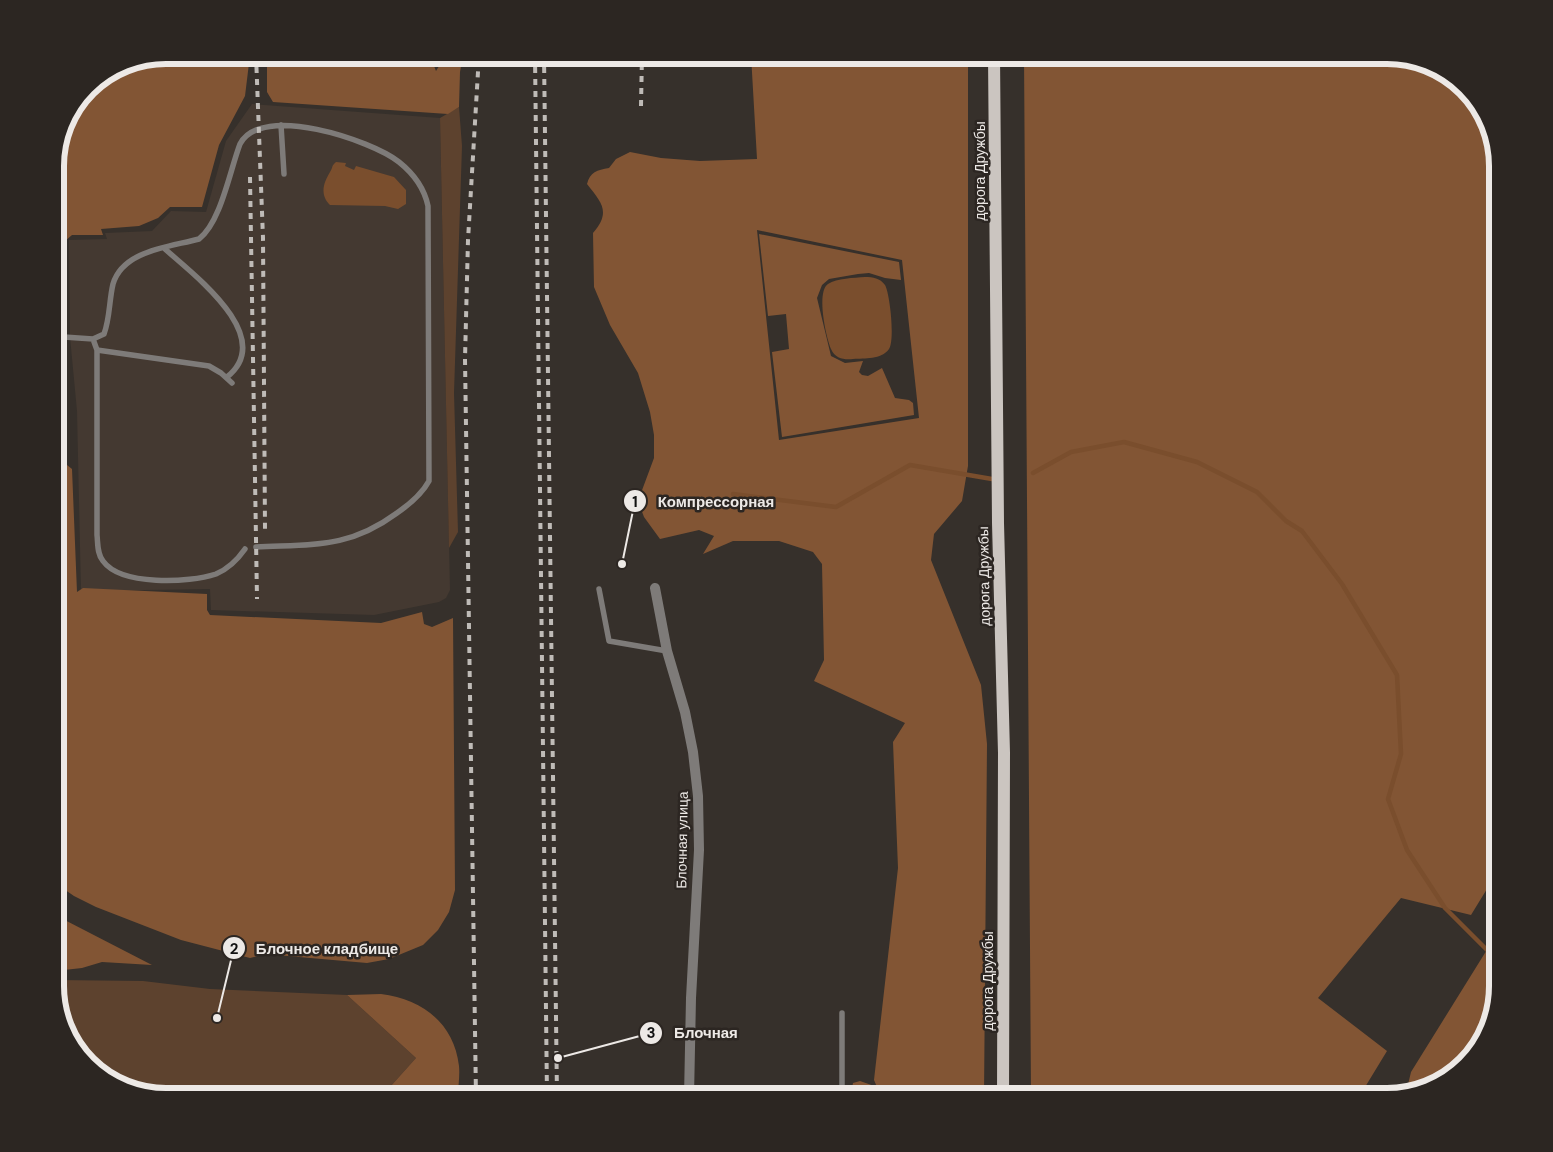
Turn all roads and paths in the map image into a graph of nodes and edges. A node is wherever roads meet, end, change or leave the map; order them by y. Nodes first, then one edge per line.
1 (994, 64) edge
2 (282, 126) junction
3 (284, 174) dead end
4 (165, 249) junction
5 (64, 337) edge
6 (93, 339) junction
7 (97, 350) junction
8 (256, 547) dead end
9 (245, 550) dead end
10 (655, 588) dead end
11 (599, 589) dead end
12 (667, 650) junction
13 (842, 1013) dead end
14 (689, 1088) edge
15 (842, 1088) edge
16 (1003, 1088) edge

1 - 16 main road, дорога Дружбы
2 - 3 lane
2 - 4 lane
2 - 8 lane
4 - 6 lane
4 - 7 lane
5 - 6 lane
6 - 7 lane
7 - 9 lane
10 - 12 street, Блочная улица
11 - 12 lane
12 - 14 street, Блочная улица
13 - 15 lane

